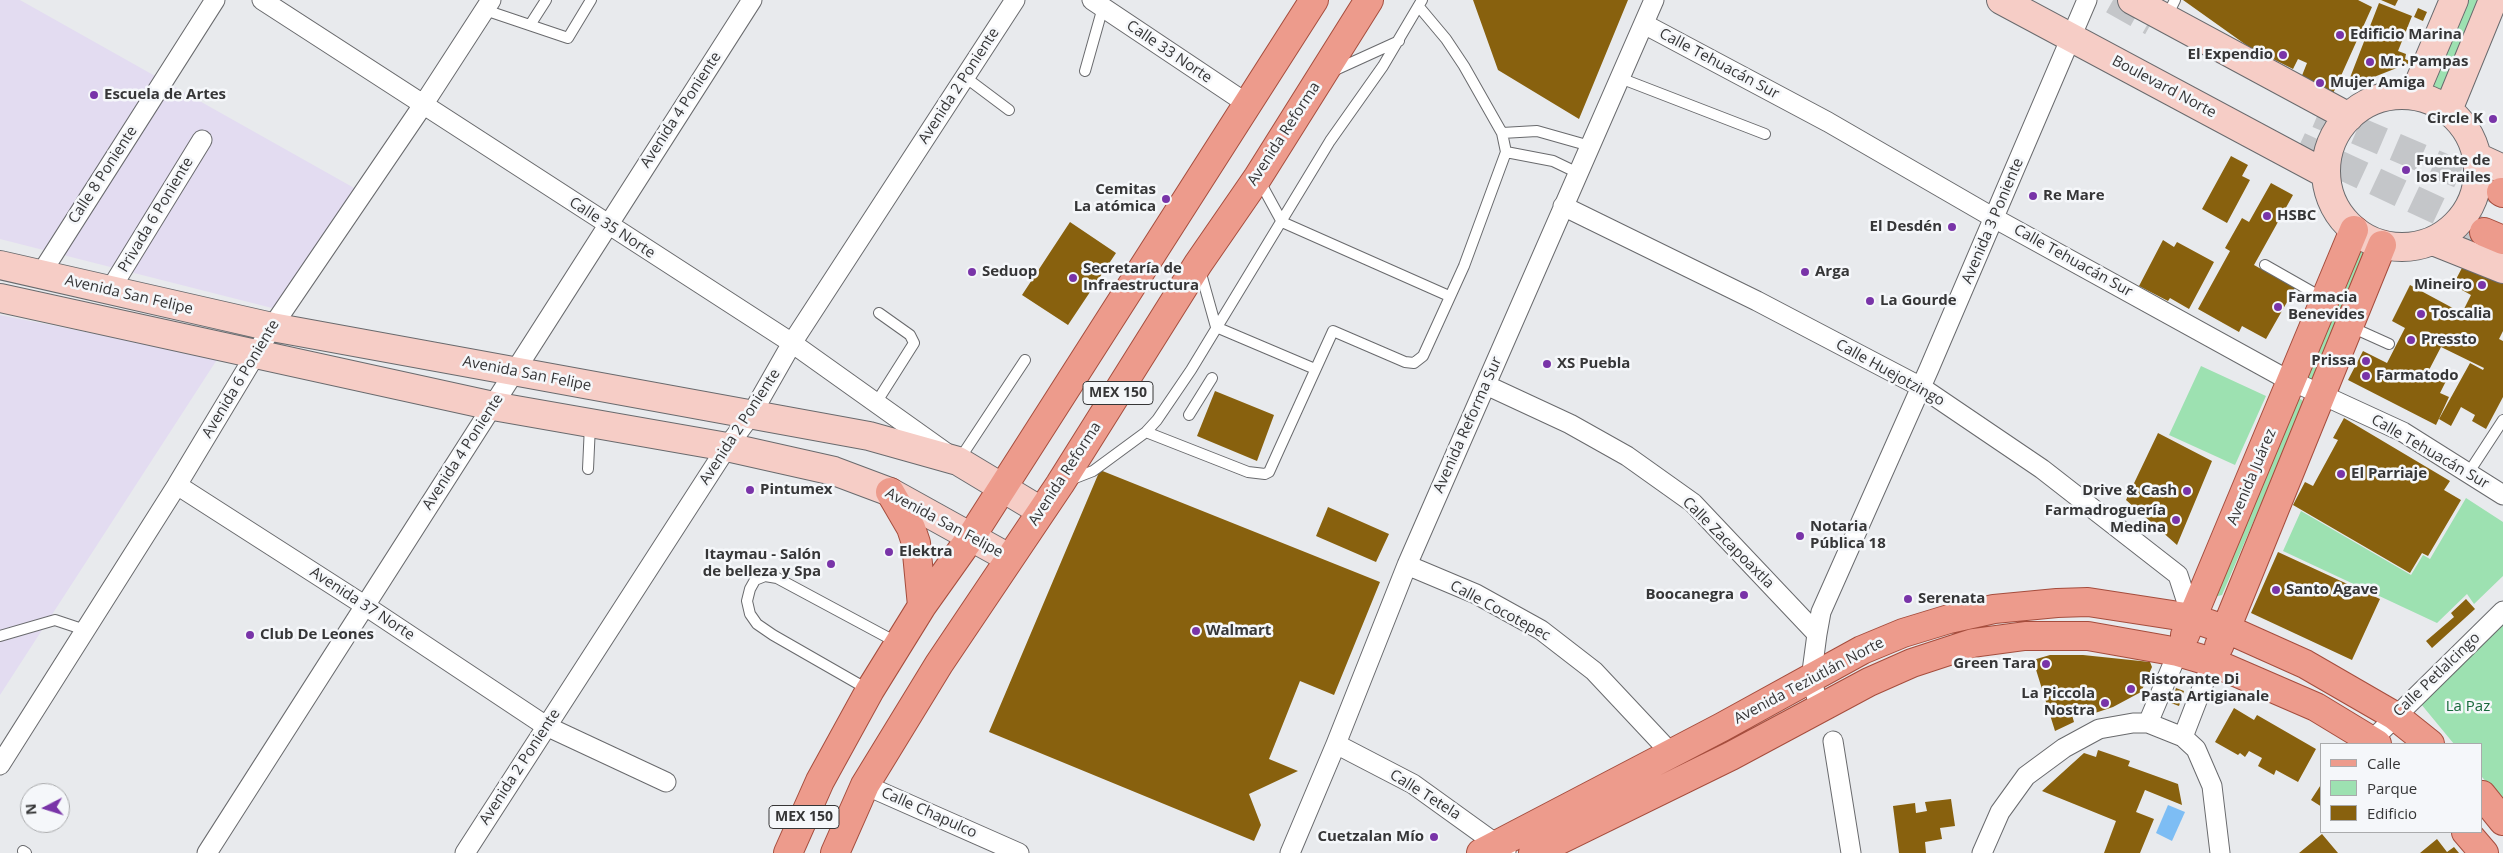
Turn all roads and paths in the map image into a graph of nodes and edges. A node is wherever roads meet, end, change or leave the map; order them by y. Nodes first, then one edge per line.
1 (215, 0) edge
2 (262, 0) edge
3 (546, 0) edge
4 (591, 0) edge
5 (752, 0) edge
6 (1015, 0) edge
7 (1314, 0) edge
8 (1369, 0) edge
9 (1654, 0) edge
10 (2001, 0) edge
11 (2087, 0) edge
12 (2132, 0) tunnel mouth
13 (2454, 0) edge
14 (2493, 0) edge
15 (1098, 4) edge
16 (1421, 4) edge
17 (488, 5) edge
18 (2170, 9) edge
19 (1644, 24) junction
20 (530, 25) junction
21 (2071, 38) junction
22 (1399, 41) junction
23 (1084, 71) dead end
24 (965, 77) junction
25 (1321, 77) junction
26 (1620, 78) junction
27 (2414, 96) junction
28 (1246, 103) junction
29 (423, 105) junction
30 (1009, 110) dead end
31 (2448, 110) junction
32 (2349, 117) junction
33 (1502, 133) junction
34 (1764, 134) dead end
35 (202, 140) dead end
36 (1590, 146) junction
37 (1506, 152) junction
38 (2477, 157) junction
39 (1578, 173) junction
40 (2326, 174) junction
41 (1258, 177) junction
42 (2502, 184) edge
43 (1563, 206) junction
44 (1994, 218) junction
45 (1282, 222) junction
46 (607, 225) junction
47 (1170, 226) junction
48 (2354, 230) junction
49 (2434, 241) junction
50 (2382, 244) junction
51 (1202, 257) junction
52 (2265, 265) dead end
53 (0, 266) edge
54 (2503, 269) edge
55 (40, 275) junction
56 (110, 290) junction
57 (1450, 296) junction
58 (0, 298) edge
59 (2324, 298) junction
60 (879, 313) dead end
61 (2348, 325) junction
62 (272, 326) junction
63 (1216, 327) junction
64 (792, 344) junction
65 (2389, 344) dead end
66 (256, 353) junction
67 (1025, 360) dead end
68 (1315, 369) junction
69 (515, 371) junction
70 (1212, 378) dead end
71 (2292, 381) junction
72 (1486, 384) junction
73 (1921, 388) junction
74 (2322, 394) junction
75 (876, 403) junction
76 (493, 406) junction
77 (751, 415) junction
78 (1189, 415) dead end
79 (2503, 420) edge
80 (590, 424) junction
81 (1146, 432) junction
82 (727, 447) junction
83 (958, 461) junction
84 (588, 468) dead end
85 (2469, 472) junction
86 (177, 484) junction
87 (1060, 484) junction
88 (1003, 488) junction
89 (890, 492) junction
90 (2503, 495) edge
91 (1041, 511) junction
92 (971, 537) junction
93 (1010, 558) junction
94 (1407, 565) junction
95 (364, 605) junction
96 (922, 606) junction
97 (2503, 610) edge
98 (2192, 618) junction
99 (85, 630) junction
100 (2226, 630) junction
101 (1816, 634) junction
102 (0, 636) edge
103 (899, 643) junction
104 (2178, 652) junction
105 (2212, 662) junction
106 (1811, 679) junction
107 (870, 690) junction
108 (1820, 708) junction
109 (2395, 716) junction
110 (2148, 723) junction
111 (546, 726) junction
112 (2183, 737) junction
113 (1833, 741) dead end
114 (2374, 742) edge
115 (2429, 743) edge
116 (1336, 744) junction
117 (1670, 752) junction
118 (0, 765) edge
119 (666, 782) dead end
120 (866, 785) junction
121 (2483, 796) edge
122 (2503, 821) edge
123 (2467, 833) edge
124 (1497, 850) edge
125 (207, 853) edge
126 (465, 853) edge
127 (788, 853) edge
128 (835, 853) edge
129 (1019, 853) edge
130 (1290, 853) edge
131 (1533, 853) edge
132 (1850, 853) edge
133 (1982, 853) edge
134 (2220, 853) edge
135 (2484, 853) edge

1 - 55 street, Calle 8 Poniente
2 - 29 street, Calle 35 Norte
3 - 20 lane
4 - 20 lane
5 - 46 street, Avenida 4 Poniente
6 - 24 street, Avenida 2 Poniente
7 - 28 main road, MEX 150
8 - 25 main road, Avenida Reforma / MEX 150
9 - 19 street, Avenida Reforma Sur
10 - 21 main road, Boulevard Norte
11 - 21 street, Avenida 3 Poniente
12 - 18 main road
13 - 27 main road
14 - 31 main road
15 - 23 lane
15 - 28 street, Calle 33 Norte
16 - 22 lane
16 - 33 lane
17 - 20 lane
17 - 29 street, Avenida 6 Poniente
18 - 32 main road
19 - 26 street, Avenida Reforma Sur
19 - 44 street, Calle Tehuacán Sur
21 - 40 main road, Boulevard Norte
21 - 44 street, Avenida 3 Poniente
22 - 25 lane
22 - 45 lane
24 - 30 lane
24 - 64 street, Avenida 2 Poniente
25 - 41 main road, Avenida Reforma / MEX 150
26 - 34 lane
26 - 36 street, Avenida Reforma Sur
27 - 31 main road
27 - 32 main road
28 - 47 main road, MEX 150
29 - 46 street, Calle 35 Norte
29 - 62 street, Avenida 6 Poniente
31 - 38 main road
32 - 40 main road
33 - 36 lane
33 - 37 lane
35 - 56 street, Privada 6 Poniente
36 - 39 street, Avenida Reforma Sur
37 - 39 lane
37 - 57 lane
38 - 42 main road
38 - 49 main road
39 - 43 street, Avenida Reforma Sur
40 - 48 main road
41 - 45 lane
41 - 51 main road, Avenida Reforma / MEX 150
43 - 72 street, Avenida Reforma Sur
43 - 73 street, Calle Huejotzingo
44 - 71 street, Calle Tehuacán Sur
44 - 73 street, Avenida 3 Poniente
45 - 57 lane
45 - 63 lane
46 - 64 street, Calle 35 Norte
46 - 69 street, Avenida 4 Poniente
47 - 51 main road
47 - 88 main road, MEX 150
48 - 50 main road
48 - 59 main road, Avenida Juárez
49 - 50 main road
49 - 54 main road
50 - 61 main road
51 - 63 lane
51 - 87 main road, Avenida Reforma / MEX 150
52 - 59 lane
53 - 55 main road, Avenida San Felipe
55 - 56 main road, Avenida San Felipe
56 - 62 main road, Avenida San Felipe
57 - 68 lane
58 - 66 main road, Avenida San Felipe
59 - 71 main road, Avenida Juárez
60 - 75 lane
61 - 65 lane
61 - 74 main road
62 - 66 street, Avenida 6 Poniente
62 - 69 main road, Avenida San Felipe
63 - 68 lane
63 - 81 lane
64 - 75 street, Calle 35 Norte
64 - 77 street, Avenida 2 Poniente
66 - 76 main road, Avenida San Felipe
66 - 86 street, Avenida 6 Poniente
67 - 83 lane
68 - 81 lane
69 - 76 street, Avenida 4 Poniente
69 - 77 main road, Avenida San Felipe
70 - 78 lane
71 - 74 street, Calle Tehuacán Sur
71 - 98 main road, Avenida Juárez
72 - 94 street, Avenida Reforma Sur
72 - 101 street, Calle Zacapoaxtla
73 - 98 street, Calle Huejotzingo
73 - 101 street, Avenida 3 Poniente
74 - 85 street, Calle Tehuacán Sur
74 - 100 main road
75 - 83 street, Calle 35 Norte
76 - 80 main road, Avenida San Felipe
76 - 95 street, Avenida 4 Poniente
77 - 82 street, Avenida 2 Poniente
77 - 83 main road, Avenida San Felipe
79 - 85 lane
80 - 82 main road, Avenida San Felipe
80 - 84 lane
81 - 87 lane
82 - 89 main road, Avenida San Felipe
82 - 111 street, Avenida 2 Poniente
83 - 88 main road, Avenida San Felipe
85 - 90 street, Calle Tehuacán Sur
86 - 95 street, Avenida 37 Norte
86 - 99 street, Avenida 6 Poniente
87 - 91 main road, Avenida Reforma / MEX 150
88 - 91 main road, Avenida San Felipe
88 - 92 main road, MEX 150
89 - 92 main road, Avenida San Felipe
89 - 96 main road
91 - 93 main road, Avenida Reforma / MEX 150
92 - 93 main road, Avenida San Felipe
92 - 96 main road, MEX 150
93 - 120 main road, Avenida Reforma / MEX 150
94 - 116 street, Avenida Reforma Sur
94 - 117 street, Calle Cocotepec
95 - 111 street, Avenida 37 Norte
95 - 125 street, Avenida 4 Poniente
96 - 103 main road, MEX 150
97 - 109 street, Calle Petlalcingo
98 - 100 main road, Avenida Teziutlán Norte
98 - 104 main road, Avenida Juárez
98 - 106 main road, Avenida Teziutlán Norte
99 - 102 lane
99 - 118 street, Avenida 6 Poniente
100 - 105 main road
100 - 109 main road, Avenida Teziutlán Norte
101 - 106 street
103 - 107 main road, MEX 150
103 - 107 lane
104 - 105 main road, Avenida Teziutlán Norte
104 - 108 main road, Avenida Teziutlán Norte
104 - 110 street, Avenida Juárez
105 - 112 street
105 - 114 main road, Avenida Teziutlán Norte
106 - 108 street
106 - 117 main road, Avenida Teziutlán Norte
107 - 127 main road, MEX 150
108 - 131 main road, Avenida Teziutlán Norte
109 - 114 street, Calle Petlalcingo
109 - 115 main road, Avenida Teziutlán Norte
110 - 112 street
110 - 133 street
111 - 119 street, Avenida 37 Norte
111 - 126 street, Avenida 2 Poniente
112 - 134 street
113 - 132 street
116 - 124 street, Calle Tetela
116 - 130 street, Avenida Reforma Sur
117 - 124 main road, Avenida Teziutlán Norte
120 - 128 main road, Avenida Reforma / MEX 150
120 - 129 street, Calle Chapulco
121 - 122 main road
123 - 135 main road

